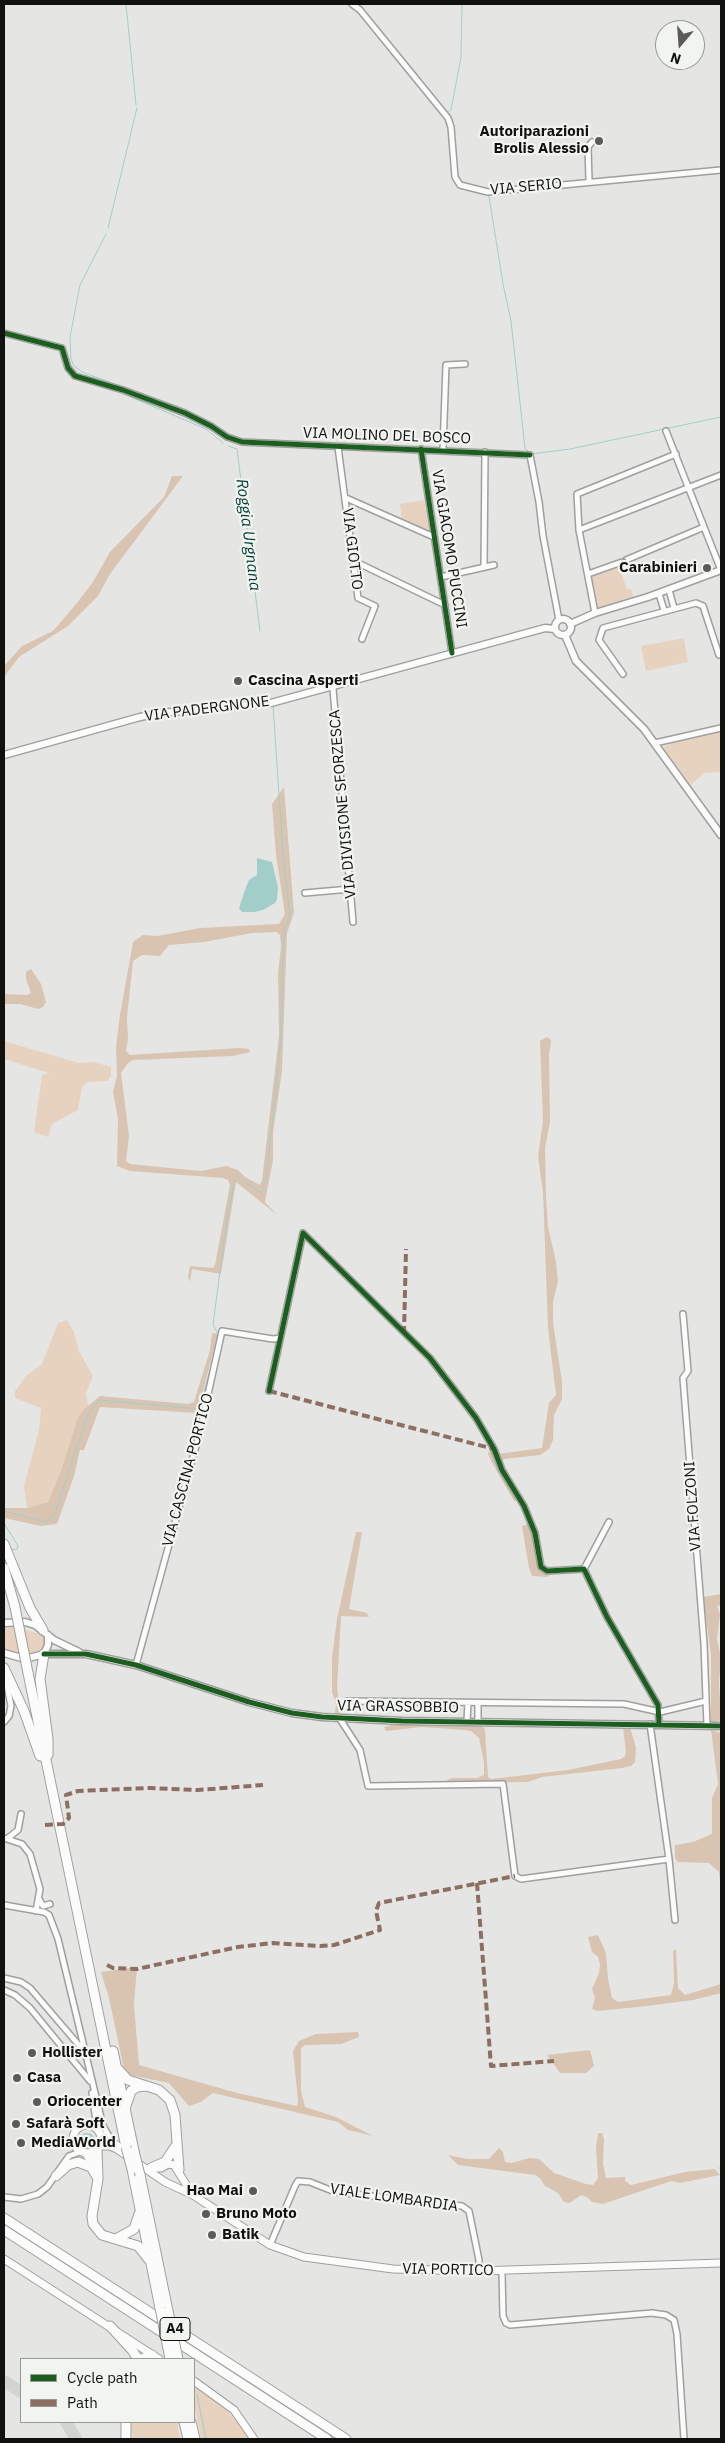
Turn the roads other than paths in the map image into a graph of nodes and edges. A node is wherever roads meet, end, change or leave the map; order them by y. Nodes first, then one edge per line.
1 (352, 4) edge
2 (592, 142) dead end
3 (721, 170) edge
4 (589, 181) junction
5 (4, 333) edge
6 (464, 364) dead end
7 (666, 431) dead end
8 (338, 447) junction
9 (420, 449) junction
10 (443, 449) junction
11 (485, 452) junction
12 (676, 454) junction
13 (721, 475) edge
14 (690, 487) junction
15 (346, 498) junction
16 (704, 527) junction
17 (579, 530) junction
18 (434, 537) junction
19 (354, 561) junction
20 (494, 565) dead end
21 (484, 567) junction
22 (721, 570) edge
23 (588, 574) junction
24 (441, 576) junction
25 (669, 590) junction
26 (659, 594) junction
27 (445, 605) junction
28 (674, 608) junction
29 (664, 610) junction
30 (595, 613) junction
31 (559, 620) junction
32 (570, 624) junction
33 (555, 629) junction
34 (565, 635) junction
35 (362, 639) dead end
36 (452, 653) junction
37 (719, 654) dead end
38 (623, 674) dead end
39 (334, 686) junction
40 (721, 728) edge
41 (655, 743) junction
42 (4, 755) edge
43 (721, 835) edge
44 (350, 889) junction
45 (305, 893) dead end
46 (353, 922) dead end
47 (682, 1314) dead end
48 (280, 1338) junction
49 (269, 1391) dead end
50 (609, 1522) dead end
51 (4, 1544) edge
52 (4, 1568) edge
53 (584, 1568) junction
54 (4, 1624) edge
55 (45, 1632) junction
56 (4, 1653) edge
57 (44, 1654) junction
58 (86, 1654) junction
59 (136, 1665) junction
60 (4, 1669) edge
61 (706, 1700) junction
62 (347, 1701) dead end
63 (468, 1703) junction
64 (478, 1703) junction
65 (660, 1712) junction
66 (340, 1719) junction
67 (467, 1721) junction
68 (478, 1721) junction
69 (4, 1722) edge
70 (650, 1724) junction
71 (660, 1724) junction
72 (707, 1726) junction
73 (720, 1727) edge
74 (47, 1773) junction
75 (21, 1814) dead end
76 (6, 1838) edge
77 (669, 1859) junction
78 (39, 1896) junction
79 (50, 1904) dead end
80 (4, 1905) edge
81 (78, 1908) junction
82 (36, 1911) junction
83 (675, 1920) dead end
84 (4, 1978) edge
85 (4, 1990) edge
86 (85, 2053) junction
87 (72, 2061) junction
88 (116, 2068) junction
89 (148, 2086) junction
90 (93, 2087) junction
91 (126, 2109) junction
92 (96, 2128) junction
93 (101, 2135) junction
94 (115, 2144) junction
95 (175, 2147) junction
96 (99, 2148) junction
97 (130, 2149) junction
98 (84, 2153) junction
99 (165, 2166) junction
100 (97, 2168) junction
101 (151, 2168) junction
102 (179, 2173) junction
103 (56, 2176) junction
104 (161, 2178) junction
105 (98, 2179) junction
106 (168, 2183) junction
107 (193, 2195) junction
108 (4, 2197) edge
109 (140, 2209) junction
110 (4, 2218) edge
111 (4, 2230) edge
112 (115, 2239) junction
113 (270, 2245) junction
114 (4, 2259) edge
115 (150, 2261) junction
116 (721, 2262) edge
117 (478, 2271) junction
118 (500, 2272) junction
119 (164, 2309) junction
120 (110, 2326) junction
121 (156, 2357) edge
122 (137, 2358) edge
123 (170, 2358) edge
124 (178, 2358) edge
125 (195, 2382) edge
126 (126, 2423) edge
127 (183, 2423) edge
128 (191, 2423) edge
129 (126, 2439) edge
130 (186, 2439) edge
131 (195, 2439) edge
132 (254, 2439) edge
133 (327, 2439) edge
134 (346, 2439) edge
135 (684, 2439) edge

1 - 4 street, VIA SERIO
2 - 4 street
3 - 4 street, VIA SERIO
5 - 8 street, VIA MOLINO DEL BOSCO
6 - 10 street
7 - 12 street
8 - 9 street, VIA MOLINO DEL BOSCO
8 - 15 street, VIA GIOTTO
9 - 10 street, VIA MOLINO DEL BOSCO
9 - 18 street, VIA GIACOMO PUCCINI
10 - 11 street, VIA MOLINO DEL BOSCO
11 - 21 street
11 - 31 street, VIA MOLINO DEL BOSCO
12 - 14 street
12 - 17 street
13 - 14 street
14 - 16 street
14 - 17 street
15 - 18 street
15 - 19 street, VIA GIOTTO
16 - 22 street
16 - 23 street
17 - 23 street
18 - 24 street, VIA GIACOMO PUCCINI
19 - 27 street
19 - 35 street, VIA GIOTTO
20 - 21 street
21 - 24 street
22 - 25 street
23 - 30 street
24 - 27 street, VIA GIACOMO PUCCINI
25 - 26 street
25 - 28 street
26 - 29 street
26 - 30 street
27 - 36 street, VIA GIACOMO PUCCINI
28 - 29 street
28 - 37 street
29 - 38 street
30 - 32 street
31 - 32 street
31 - 33 street
32 - 34 street
33 - 34 street
33 - 36 street, VIA PADERGNONE
34 - 41 street
36 - 39 street, VIA PADERGNONE
39 - 42 street, VIA PADERGNONE
39 - 44 street, VIA DIVISIONE SFORZESCA
40 - 41 street
41 - 43 street
44 - 45 street
44 - 46 street, VIA DIVISIONE SFORZESCA
47 - 61 street, VIA FOLZONI
48 - 49 street
48 - 53 street
48 - 59 street, VIA CASCINA PORTICO
50 - 53 street
51 - 55 highway
52 - 74 highway, bridge
53 - 65 street
54 - 55 street
55 - 57 street
55 - 58 street
56 - 57 street
57 - 58 street
57 - 74 highway
58 - 59 street, VIA GRASSOBBIO
59 - 66 street, VIA GRASSOBBIO
60 - 69 street
60 - 74 highway
61 - 65 street
61 - 72 street, VIA FOLZONI
62 - 63 street
63 - 64 street
63 - 67 street
64 - 65 street
64 - 68 street
65 - 71 street
66 - 67 street, VIA GRASSOBBIO
66 - 77 street
67 - 68 street, VIA GRASSOBBIO
68 - 70 street, VIA GRASSOBBIO
70 - 71 street, VIA GRASSOBBIO
70 - 77 street
71 - 72 street, VIA GRASSOBBIO
72 - 73 street, VIA GRASSOBBIO
74 - 81 highway
75 - 76 street
76 - 78 street
77 - 83 street
78 - 79 street
78 - 82 street
80 - 82 street
81 - 88 highway
81 - 97 highway
82 - 86 street
84 - 86 street
85 - 87 street
86 - 90 street
87 - 90 street
87 - 92 street
88 - 89 highway
88 - 91 highway
89 - 91 highway
89 - 95 highway
90 - 94 street
91 - 97 highway
92 - 93 main road
92 - 98 main road
93 - 94 main road
93 - 96 main road
94 - 101 main road
95 - 99 highway
95 - 101 highway
95 - 102 highway
96 - 98 main road
96 - 100 highway
96 - 104 main road, VIA PORTICO
97 - 109 highway, bridge
97 - 119 highway, bridge
98 - 100 highway
98 - 103 street
99 - 101 main road, VIA PORTICO
99 - 102 main road, VIA PORTICO
99 - 104 main road
100 - 105 highway
102 - 106 main road
102 - 107 main road, VIA PORTICO
103 - 105 highway
103 - 108 street
104 - 106 main road, VIA PORTICO
105 - 112 highway
106 - 107 main road, VIA PORTICO
107 - 113 main road, VIA PORTICO
109 - 112 highway
109 - 115 highway
110 - 134 highway, A4
111 - 133 highway, A4
112 - 115 highway
113 - 117 main road, VIA PORTICO
113 - 117 street, VIALE LOMBARDIA
114 - 120 main road
115 - 119 highway
116 - 118 main road, VIA PORTICO
117 - 118 main road, VIA PORTICO
118 - 135 street
119 - 123 highway, bridge
119 - 124 highway, bridge
120 - 121 main road
120 - 122 highway
125 - 132 main road
126 - 129 highway
127 - 130 highway
128 - 131 highway

